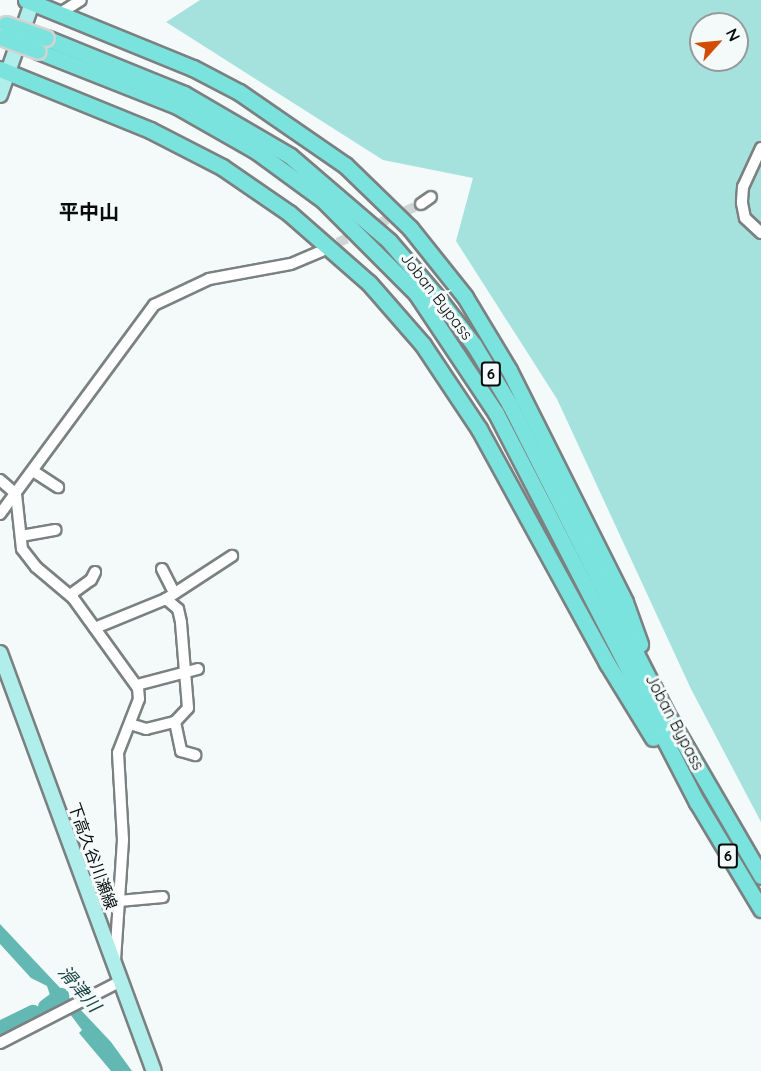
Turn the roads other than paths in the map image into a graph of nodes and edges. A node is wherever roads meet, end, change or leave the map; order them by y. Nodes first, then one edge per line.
1 (81, 0) edge
2 (31, 1) edge
3 (62, 12) junction
4 (1, 30) edge
5 (42, 45) junction
6 (5, 71) edge
7 (0, 95) edge
8 (761, 148) edge
9 (430, 197) dead end
10 (421, 204) tunnel mouth
11 (761, 233) edge
12 (321, 250) tunnel mouth
13 (33, 471) junction
14 (0, 480) edge
15 (58, 487) dead end
16 (16, 494) junction
17 (0, 514) edge
18 (55, 530) dead end
19 (21, 536) junction
20 (232, 556) dead end
21 (162, 569) dead end
22 (95, 572) dead end
23 (70, 595) junction
24 (170, 596) junction
25 (95, 628) junction
26 (0, 653) edge
27 (198, 669) dead end
28 (186, 672) junction
29 (136, 685) junction
30 (199, 705) dead end
31 (188, 708) junction
32 (665, 711) junction
33 (175, 722) junction
34 (130, 724) junction
35 (195, 755) dead end
36 (697, 802) junction
37 (761, 876) edge
38 (163, 897) dead end
39 (119, 901) junction
40 (761, 909) edge
41 (115, 965) junction
42 (121, 981) junction
43 (0, 1043) edge
44 (154, 1071) edge

1 - 3 street
2 - 3 highway
2 - 6 main road
3 - 32 highway
4 - 5 highway, Joban Bypass / 6, bridge
5 - 32 highway, Joban Bypass / 6
5 - 36 highway, Joban Bypass / 6
6 - 7 main road
6 - 36 highway
8 - 11 street
9 - 10 street
12 - 13 street
13 - 15 street
13 - 16 street
14 - 16 street
16 - 17 street
16 - 19 street
18 - 19 street
19 - 23 street
20 - 24 street
21 - 24 street
22 - 23 street
23 - 25 street
24 - 25 street
24 - 28 street
25 - 29 street
26 - 41 main road, 下高久谷川瀬線
27 - 28 street
28 - 29 street
28 - 31 street
29 - 34 street
30 - 31 street
31 - 33 street
32 - 37 highway, Joban Bypass / 6
33 - 34 street
33 - 35 street
34 - 39 street
36 - 40 highway, Joban Bypass / 6
38 - 39 street
39 - 41 street
41 - 42 main road, 下高久谷川瀬線
42 - 43 street
42 - 44 main road, 下高久谷川瀬線

